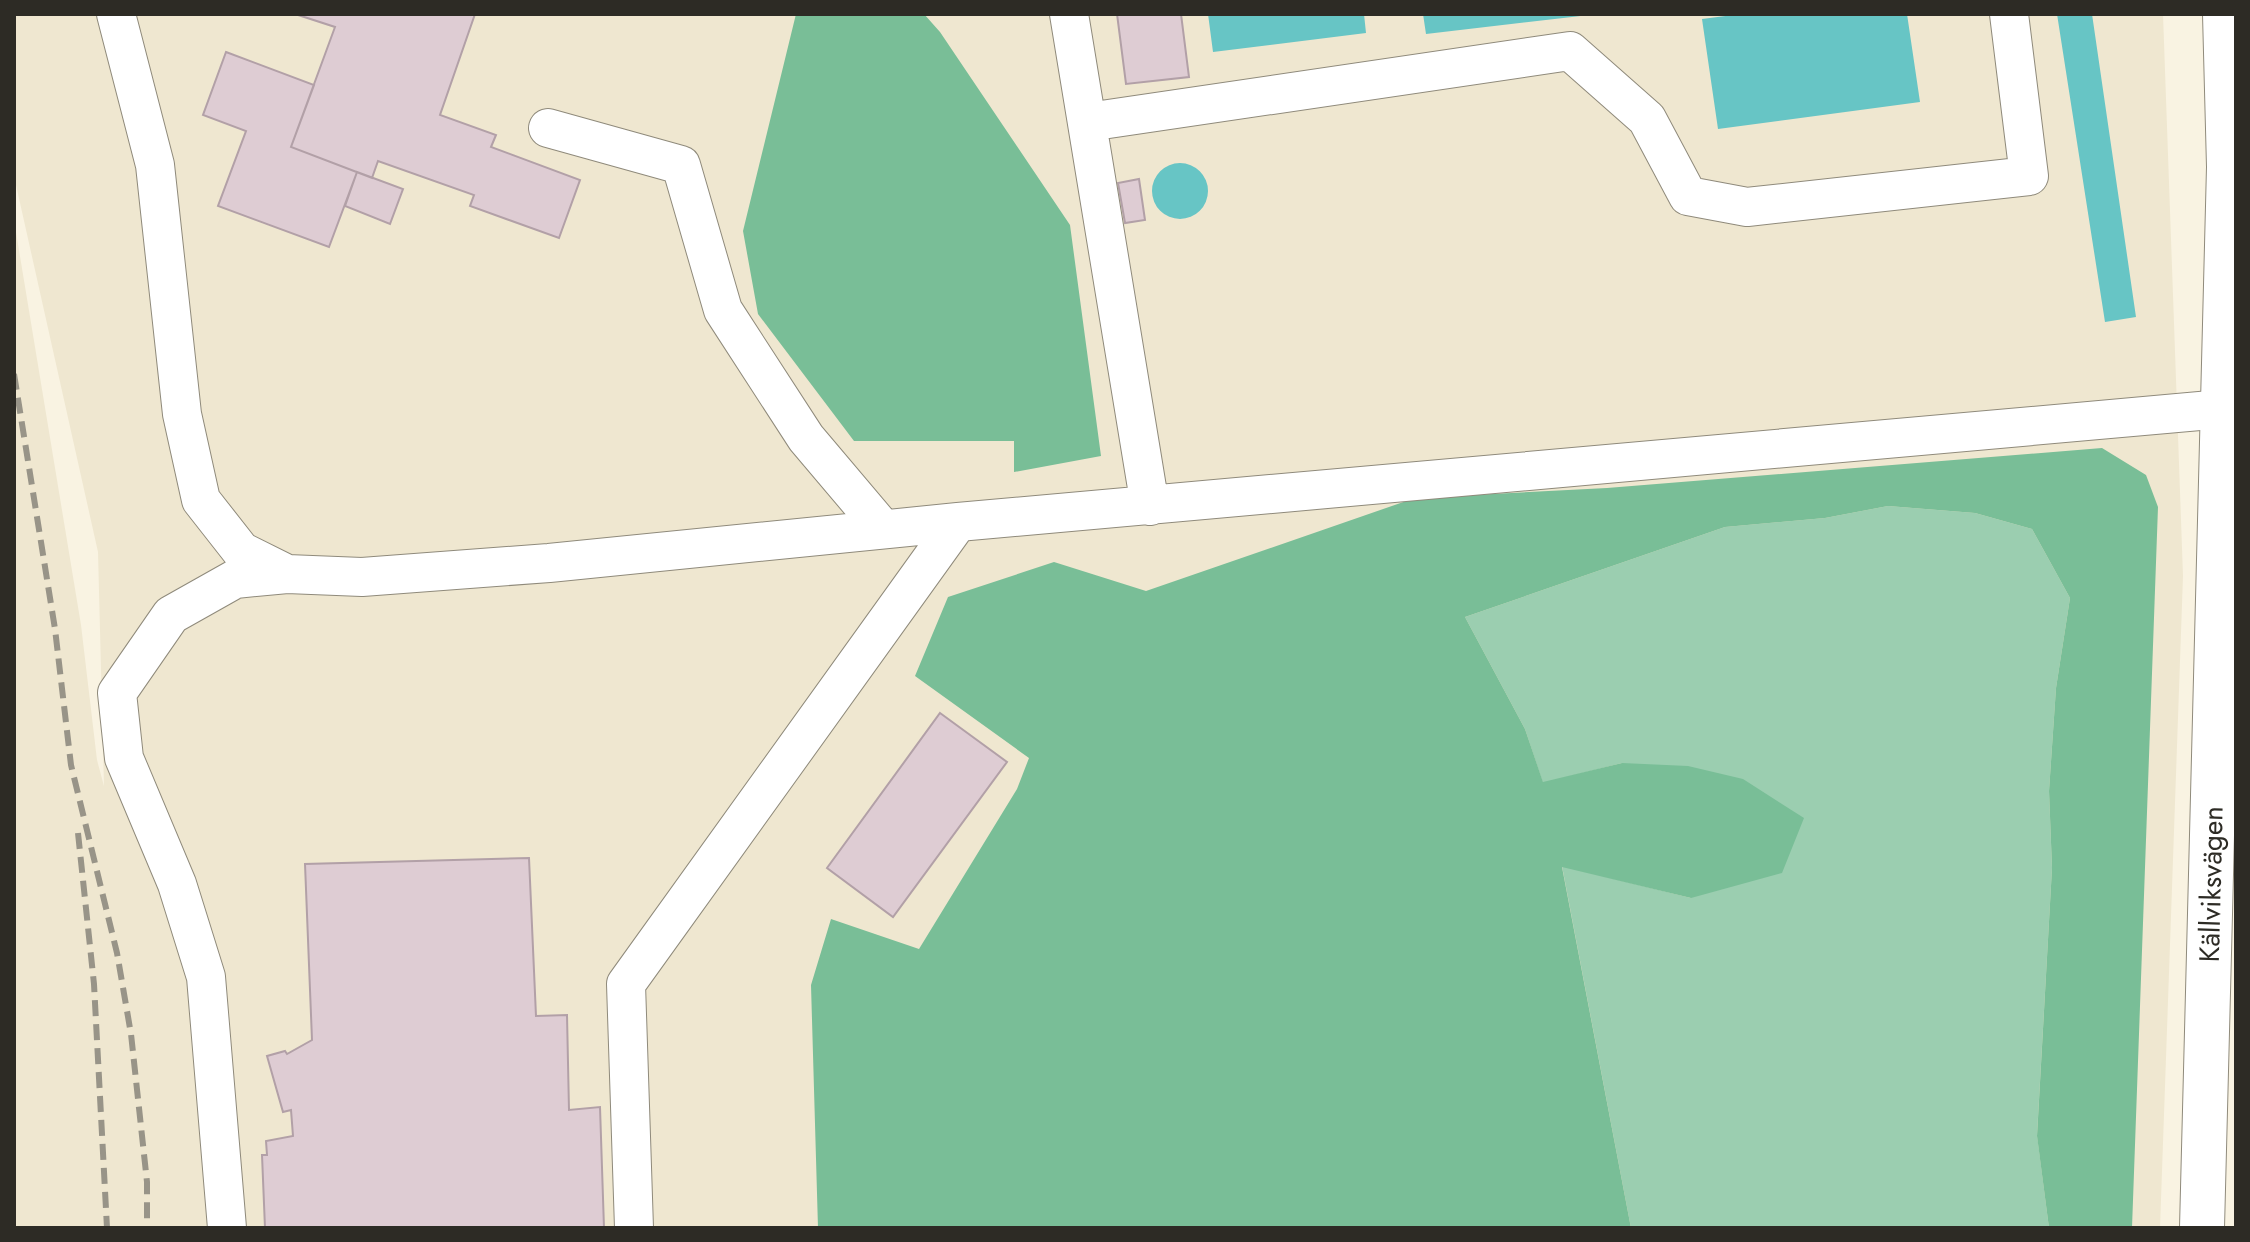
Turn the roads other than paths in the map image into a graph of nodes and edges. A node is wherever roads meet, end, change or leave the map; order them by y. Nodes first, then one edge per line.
1 (116, 14) edge
2 (1069, 14) edge
3 (2009, 14) edge
4 (2225, 14) edge
5 (1088, 122) junction
6 (548, 128) dead end
7 (2222, 409) junction
8 (1150, 506) junction
9 (958, 522) junction
10 (883, 529) junction
11 (287, 574) junction
12 (227, 1228) edge
13 (634, 1228) edge
14 (2202, 1228) edge

1 - 11 street
2 - 5 street
3 - 5 street
4 - 7 street, Källviksvägen
5 - 8 street
6 - 10 street
7 - 8 street
7 - 14 street, Källviksvägen
8 - 9 street
9 - 10 street
9 - 13 street
10 - 11 street
11 - 12 street

